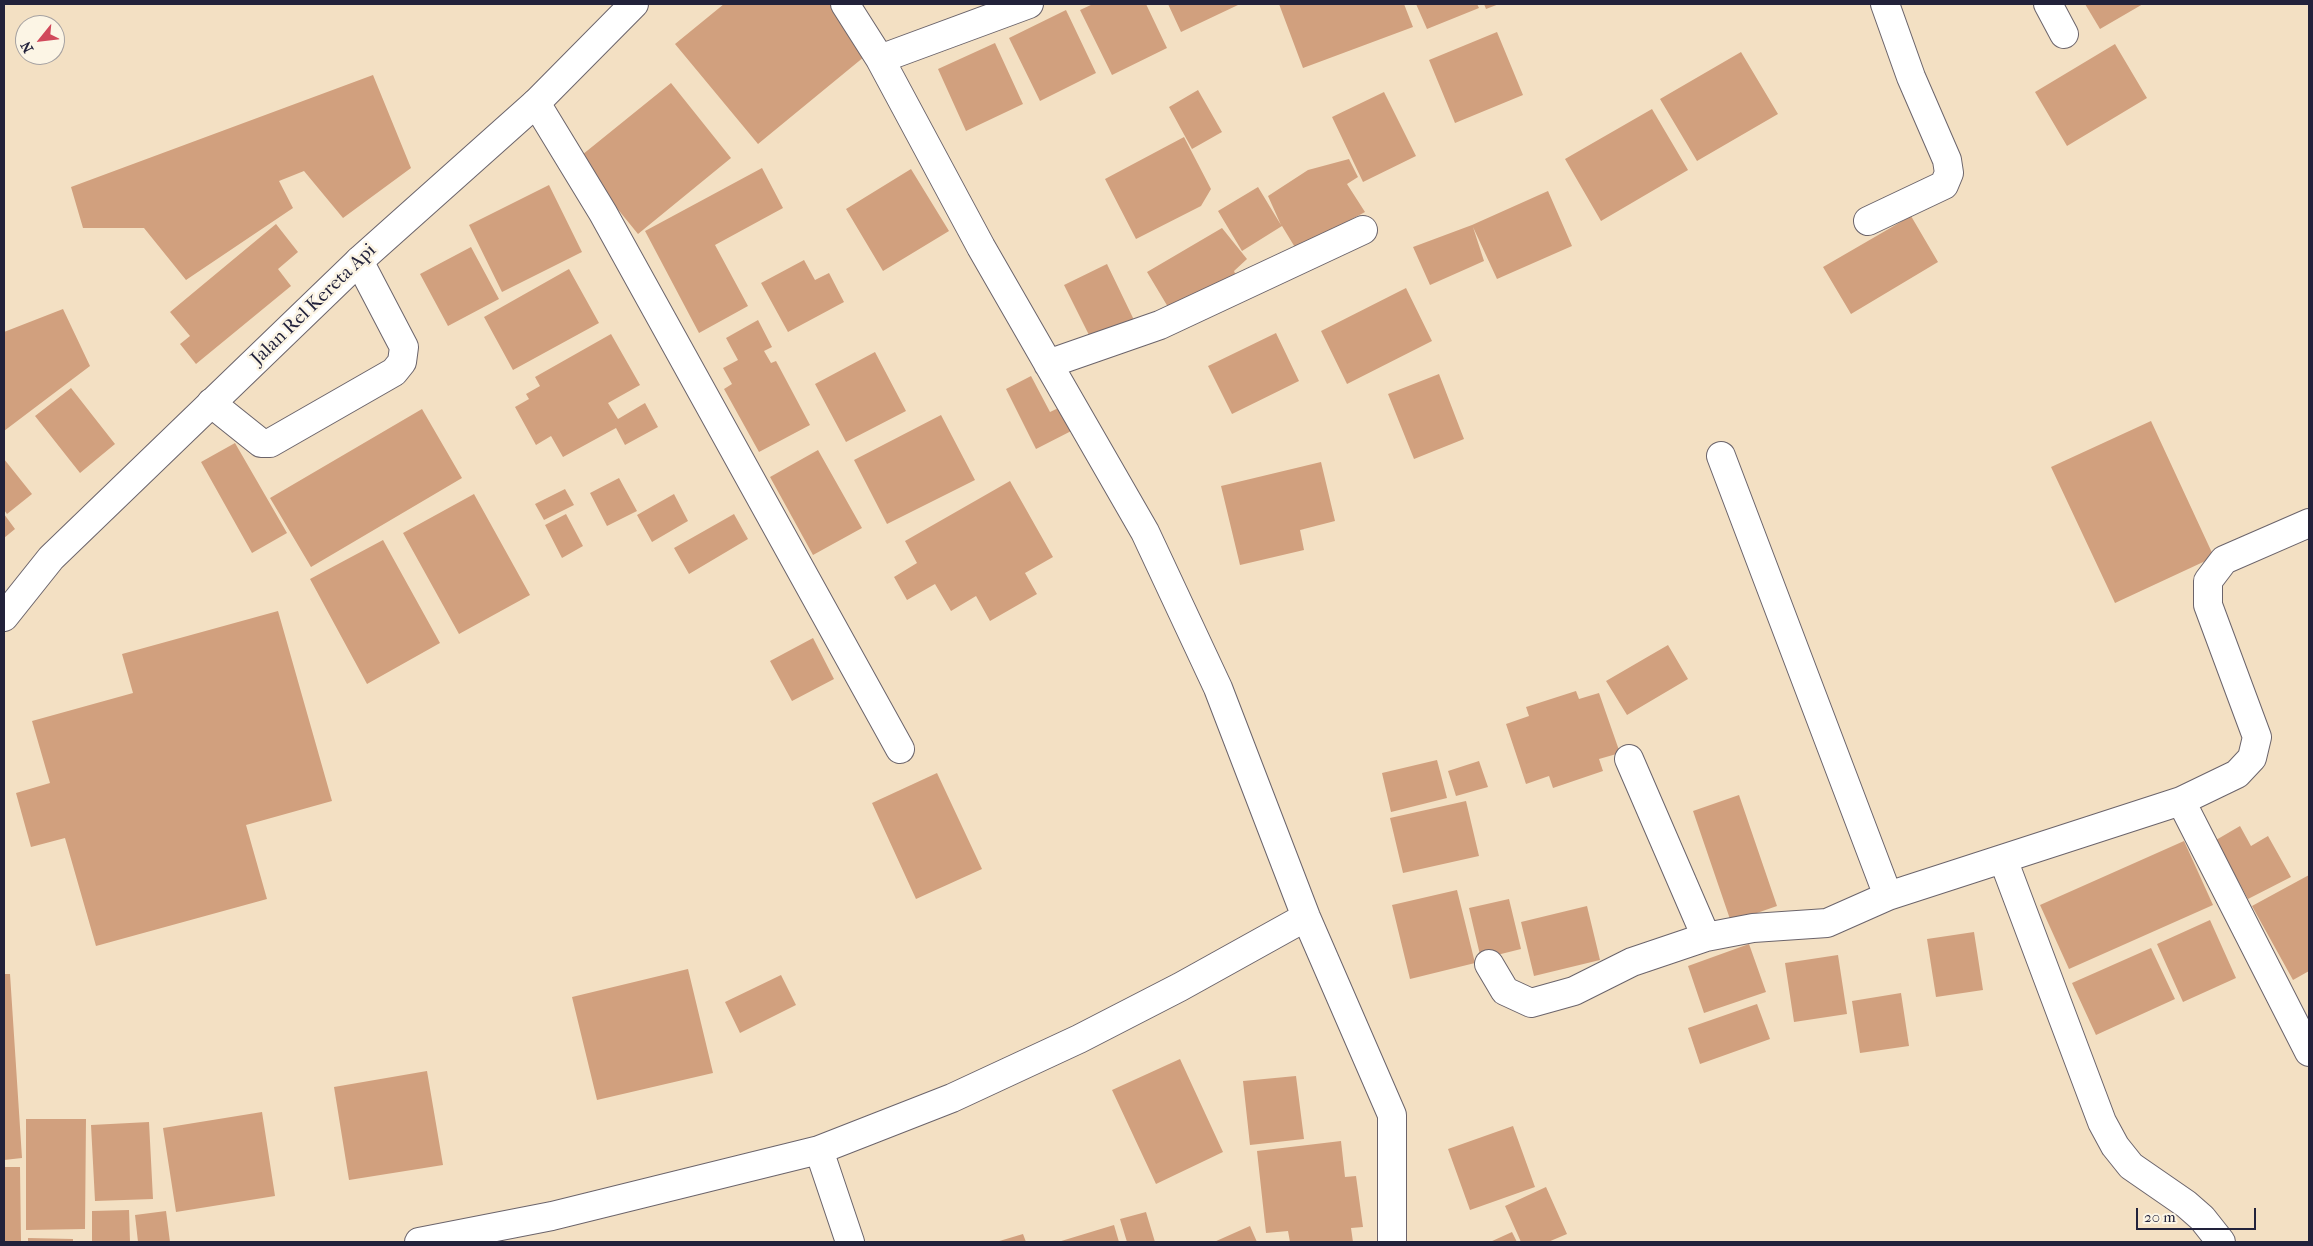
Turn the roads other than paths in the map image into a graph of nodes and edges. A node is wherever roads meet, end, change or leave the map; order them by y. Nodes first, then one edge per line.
1 (634, 4) edge
2 (845, 4) edge
3 (1029, 4) edge
4 (1884, 4) edge
5 (2048, 4) edge
6 (2064, 34) dead end
7 (880, 59) junction
8 (536, 103) junction
9 (1868, 221) dead end
10 (1363, 230) dead end
11 (359, 260) junction
12 (1048, 364) junction
13 (211, 403) junction
14 (1721, 456) dead end
15 (2309, 523) edge
16 (4, 617) edge
17 (900, 749) dead end
18 (1629, 759) dead end
19 (2181, 800) junction
20 (2004, 859) junction
21 (1888, 896) junction
22 (1306, 917) junction
23 (1706, 937) junction
24 (1490, 964) dead end
25 (2309, 1052) edge
26 (819, 1150) junction
27 (419, 1242) edge
28 (850, 1242) edge
29 (1392, 1242) edge
30 (2222, 1242) edge

1 - 8 street, Jalan Rel Kereta Api
2 - 7 street
3 - 7 street
4 - 9 street
5 - 6 street
7 - 12 street
8 - 11 street, Jalan Rel Kereta Api
8 - 17 street
10 - 12 street
11 - 13 street, Jalan Rel Kereta Api
11 - 13 street
12 - 22 street
13 - 16 street, Jalan Rel Kereta Api
14 - 21 street
15 - 19 street
18 - 23 street
19 - 20 street
19 - 25 street
20 - 21 street
20 - 30 street
21 - 23 street
22 - 26 street
22 - 29 street
23 - 24 street
26 - 27 street
26 - 28 street

